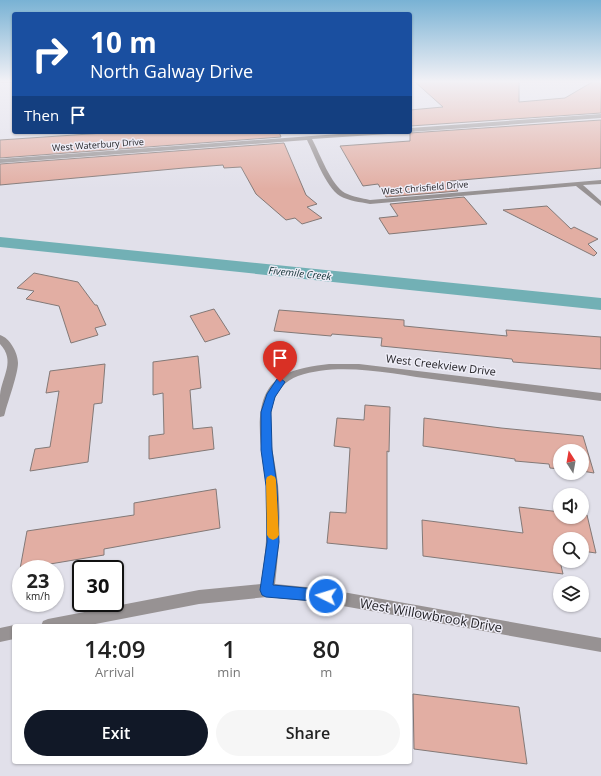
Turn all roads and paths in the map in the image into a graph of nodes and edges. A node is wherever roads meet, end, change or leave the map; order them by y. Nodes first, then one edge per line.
1 (584, 117) edge
2 (412, 130) edge
3 (362, 134) edge
4 (309, 138) junction
5 (0, 161) edge
6 (601, 182) edge
7 (577, 184) junction
8 (601, 204) edge
9 (0, 338) edge
10 (601, 397) edge
11 (0, 413) edge
12 (266, 590) junction
13 (58, 624) edge
14 (12, 632) edge
15 (0, 635) edge
16 (601, 645) edge

1 - 2 street
3 - 4 street, West Waterbury Drive
4 - 5 street, West Waterbury Drive
4 - 7 street, West Chrisfield Drive
6 - 7 street, West Chrisfield Drive
7 - 8 street
9 - 11 street
10 - 12 street, West Creekview Drive
12 - 13 street, West Willowbrook Drive
12 - 16 street, West Willowbrook Drive
14 - 15 street

